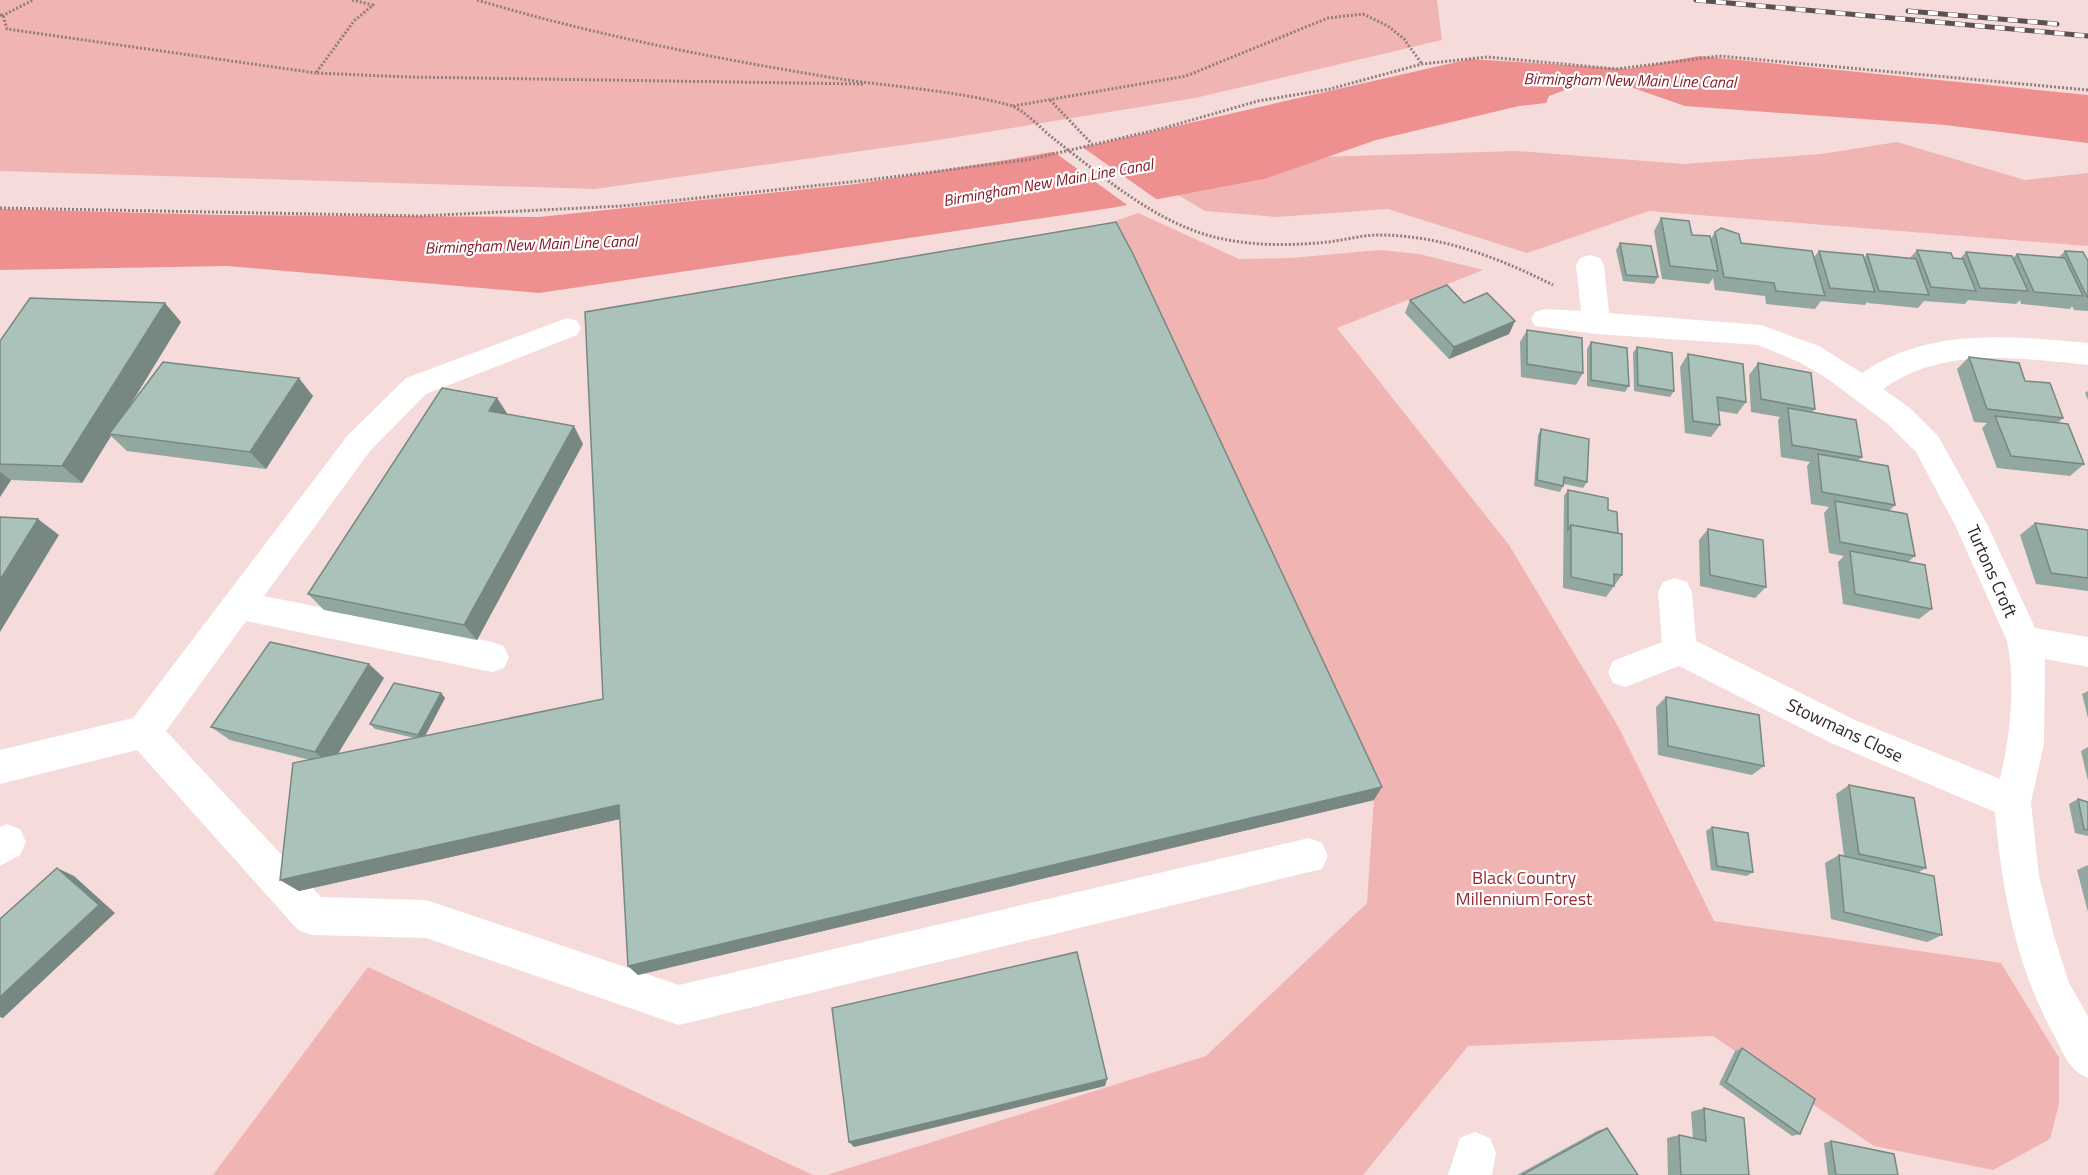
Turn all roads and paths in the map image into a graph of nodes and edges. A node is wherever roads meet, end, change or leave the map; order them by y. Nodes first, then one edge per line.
1 (33, 0) edge
2 (352, 0) edge
3 (477, 0) edge
4 (1, 16) edge
5 (1422, 64) junction
6 (316, 73) junction
7 (877, 84) junction
8 (2088, 90) edge
9 (1050, 100) junction
10 (1013, 106) junction
11 (1093, 145) junction
12 (0, 208) edge
13 (1590, 265) dead end
14 (1595, 315) junction
15 (1545, 319) dead end
16 (567, 328) dead end
17 (2088, 354) edge
18 (1862, 388) junction
19 (1675, 592) dead end
20 (238, 605) junction
21 (2024, 641) junction
22 (1680, 650) junction
23 (2088, 652) edge
24 (492, 657) dead end
25 (1625, 672) dead end
26 (144, 732) junction
27 (5, 766) edge
28 (2013, 802) junction
29 (1309, 856) dead end
30 (2088, 1057) edge

1 - 4 path
2 - 6 path
3 - 7 path
4 - 6 path
5 - 8 path
5 - 9 path
5 - 11 path
6 - 7 path
7 - 10 path
9 - 10 path
9 - 11 path
10 - 14 path
11 - 12 path
13 - 14 street
14 - 15 street, Turtons Croft
14 - 18 street, Turtons Croft
16 - 20 street
17 - 18 street
18 - 21 street, Turtons Croft
19 - 22 street
20 - 24 street
20 - 26 street
21 - 23 street
21 - 28 street, Turtons Croft
22 - 25 street
22 - 28 street, Stowmans Close
26 - 27 street
26 - 29 street
28 - 30 street, Turtons Croft

